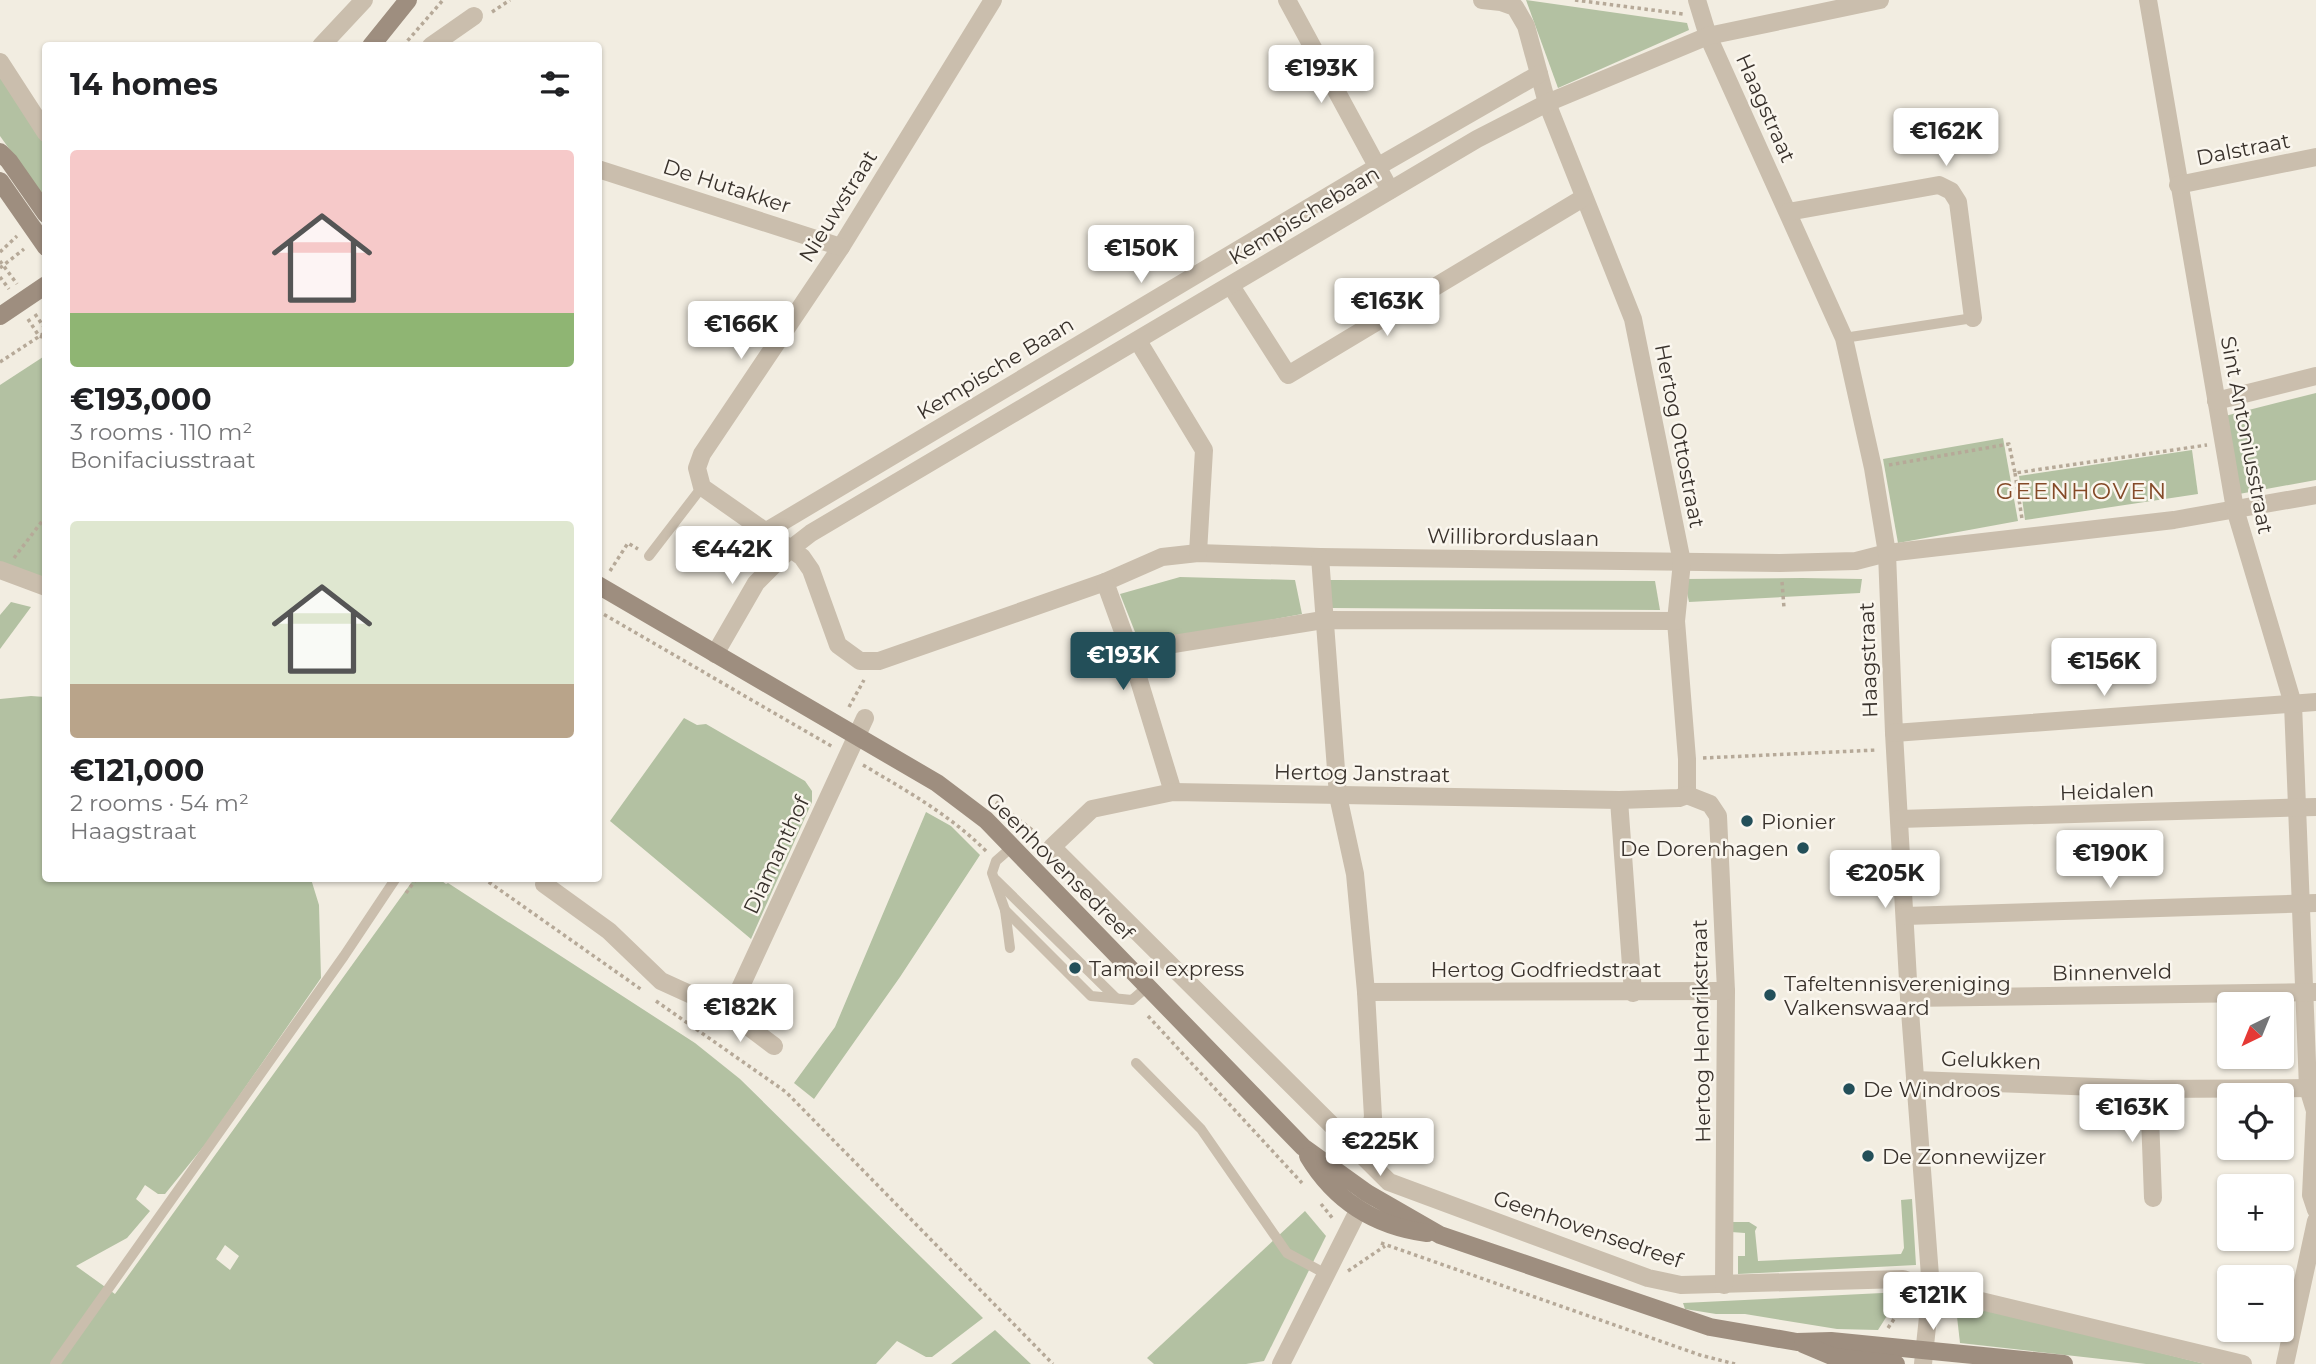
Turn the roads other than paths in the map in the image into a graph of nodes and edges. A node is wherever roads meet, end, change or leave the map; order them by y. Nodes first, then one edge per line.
1 (364, 0) edge
2 (408, 0) edge
3 (993, 0) edge
4 (1287, 0) edge
5 (1482, 0) edge
6 (1880, 0) edge
7 (2148, 0) edge
8 (1699, 8) edge
9 (474, 16) dead end
10 (1708, 36) junction
11 (325, 42) edge
12 (374, 42) edge
13 (436, 42) edge
14 (0, 62) edge
15 (1539, 74) junction
16 (1547, 103) junction
17 (42, 126) edge
18 (0, 152) edge
19 (2316, 157) edge
20 (1377, 167) junction
21 (602, 170) edge
22 (0, 181) edge
23 (2178, 185) junction
24 (1390, 190) junction
25 (1583, 198) junction
26 (42, 208) edge
27 (1788, 212) junction
28 (42, 243) edge
29 (841, 247) junction
30 (1231, 286) junction
31 (42, 288) edge
32 (0, 316) edge
33 (1973, 318) joint
34 (1843, 338) junction
35 (1138, 341) junction
36 (2316, 376) edge
37 (2216, 401) junction
38 (702, 487) junction
39 (2316, 495) edge
40 (2235, 509) junction
41 (765, 532) junction
42 (789, 550) junction
43 (1198, 553) junction
44 (1887, 553) junction
45 (649, 556) road end
46 (1320, 557) junction
47 (1682, 562) junction
48 (2, 570) edge
49 (1105, 582) junction
50 (602, 583) edge
51 (42, 585) edge
52 (1323, 620) junction
53 (1676, 621) junction
54 (1130, 650) junction
55 (715, 654) junction
56 (2316, 702) edge
57 (2293, 704) junction
58 (865, 718) dead end
59 (856, 736) junction
60 (1894, 741) junction
61 (1172, 792) junction
62 (1687, 795) junction
63 (1338, 796) junction
64 (1619, 800) junction
65 (2316, 807) edge
66 (2297, 808) junction
67 (1899, 819) junction
68 (1012, 847) junction
69 (1052, 847) joint
70 (994, 878) junction
71 (393, 882) edge
72 (544, 884) dead end
73 (2308, 903) edge
74 (1005, 910) junction
75 (1905, 916) junction
76 (1010, 948) dead end
77 (1147, 986) junction
78 (1726, 991) junction
79 (1366, 992) junction
80 (1633, 993) junction
81 (2310, 993) edge
82 (1116, 998) junction
83 (1909, 998) junction
84 (729, 1012) junction
85 (775, 1046) dead end
86 (1136, 1063) dead end
87 (1915, 1080) junction
88 (2312, 1088) edge
89 (2149, 1089) junction
90 (1359, 1154) junction
91 (2153, 1198) dead end
92 (1363, 1201) junction
93 (2316, 1210) edge
94 (2316, 1221) edge
95 (1440, 1235) junction
96 (1324, 1279) junction
97 (1724, 1285) junction
98 (1931, 1289) junction
99 (1797, 1342) junction
100 (1924, 1357) edge
101 (55, 1364) edge
102 (1281, 1364) edge
103 (1896, 1364) edge
104 (2064, 1364) edge
105 (2244, 1364) edge
106 (2285, 1364) edge

1 - 11 street
2 - 12 street
3 - 29 street, Nieuwstraat
4 - 20 street
5 - 15 street, Hertog Ottostraat
6 - 10 street, Kempischebaan
7 - 23 street, Sint Antoniusstraat
8 - 10 street, Haagstraat
9 - 13 street
10 - 16 street, Kempischebaan
10 - 27 street, Haagstraat
14 - 17 street
15 - 16 street, Hertog Ottostraat
15 - 20 street, Kempische Baan
16 - 24 street, Kempischebaan
16 - 25 street, Hertog Ottostraat
18 - 26 street
19 - 23 street, Dalstraat
20 - 24 street
20 - 41 street, Kempische Baan
21 - 29 street, De Hutakker
22 - 28 street
23 - 37 street, Sint Antoniusstraat
24 - 30 street, Kempischebaan
25 - 30 street
25 - 47 street, Hertog Ottostraat
27 - 33 street
27 - 34 street, Haagstraat
29 - 38 street, Nieuwstraat
30 - 35 street, Kempischebaan
31 - 32 street
33 - 34 lane
34 - 44 street, Haagstraat
35 - 42 street, Kempischebaan
35 - 43 street
36 - 37 street
37 - 40 street, Sint Antoniusstraat
38 - 41 street
38 - 45 lane
39 - 40 street, Willibrorduslaan
40 - 44 street, Willibrorduslaan
40 - 57 street, Sint Antoniusstraat
41 - 42 street
42 - 49 street, Willibrorduslaan
42 - 55 street, Kempischebaan
43 - 46 street, Willibrorduslaan
43 - 49 street, Willibrorduslaan
44 - 47 street, Willibrorduslaan
44 - 60 street, Haagstraat
46 - 47 street, Willibrorduslaan
46 - 52 street
47 - 53 street, Hertog Ottostraat
48 - 51 street
49 - 54 street
50 - 55 street, Geenhovensedreef
52 - 53 street
52 - 54 street
52 - 63 street
53 - 62 street, Hertog Ottostraat
54 - 61 street
55 - 59 street, Geenhovensedreef
56 - 57 street
57 - 60 street
57 - 66 street, Sint Antoniusstraat
58 - 59 street, Diamanthof
59 - 68 street, Geenhovensedreef
59 - 84 street, Diamanthof
60 - 67 street, Haagstraat
61 - 63 street, Hertog Janstraat
61 - 69 street, Hertog Janstraat
62 - 64 street, Hertog Janstraat
62 - 78 street, Hertog Hendrikstraat
63 - 64 street, Hertog Janstraat
63 - 79 street
64 - 80 street
65 - 66 street, Heidalen
66 - 67 street, Heidalen
66 - 73 street, Sint Antoniusstraat
67 - 75 street, Haagstraat
68 - 70 lane
68 - 77 street, Geenhovensedreef
69 - 90 street, Geenhovensedreef
70 - 74 lane
70 - 82 lane
71 - 101 lane
72 - 84 street
73 - 75 street
73 - 81 street, Sint Antoniusstraat
74 - 76 lane
74 - 82 lane
75 - 83 street, Haagstraat
77 - 82 lane
77 - 92 street, Geenhovensedreef
78 - 80 street, Hertog Godfriedstraat
78 - 97 street, Hertog Hendrikstraat
79 - 80 street, Hertog Godfriedstraat
79 - 90 street
81 - 83 street, Binnenveld
81 - 88 street, Sint Antoniusstraat
83 - 87 street, Haagstraat
84 - 85 street
86 - 96 lane
87 - 89 street, Gelukken
87 - 98 street, Haagstraat
88 - 89 street, Gelukken
88 - 93 street, Sint Antoniusstraat
89 - 91 street
90 - 97 street, Geenhovensedreef
92 - 95 street, Geenhovensedreef
92 - 95 street, Geenhovensedreef
92 - 96 street
94 - 106 street
95 - 99 street, Geenhovensedreef
96 - 102 street
97 - 98 street, Geenhovensedreef
98 - 100 street, Haagstraat
98 - 105 street, Geenhovensedreef
99 - 100 street, Geenhovensedreef
99 - 103 street, Geenhovensedreef
100 - 104 street, Geenhovensedreef

